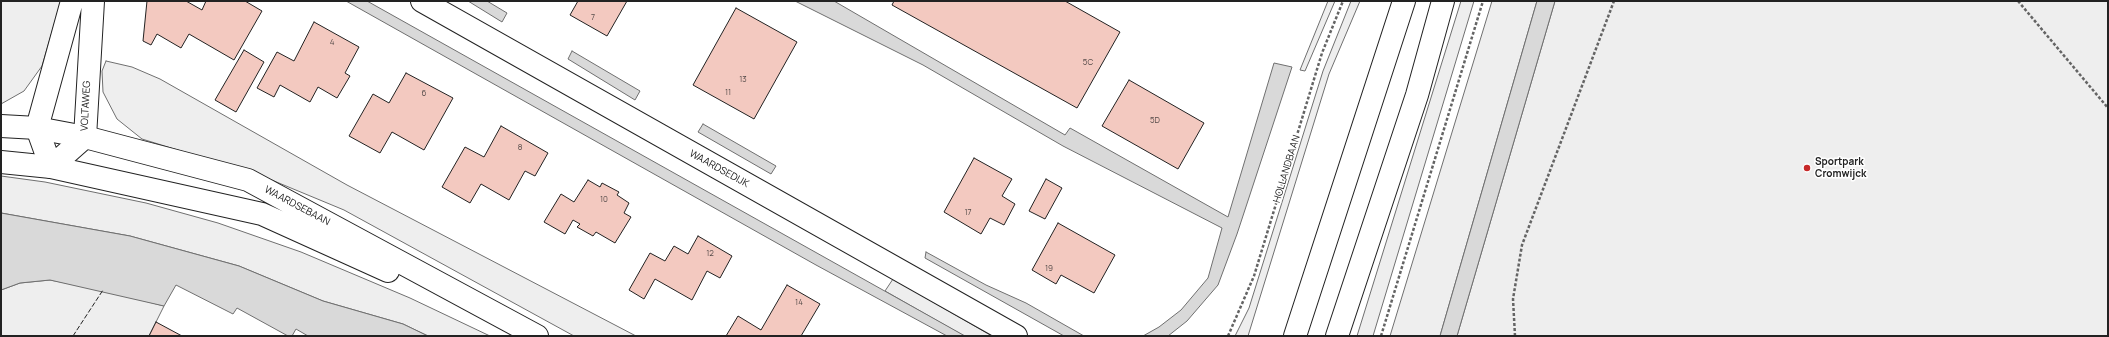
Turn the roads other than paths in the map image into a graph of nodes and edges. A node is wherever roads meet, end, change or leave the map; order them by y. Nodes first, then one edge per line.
1 (72, 1) edge
2 (93, 1) edge
3 (422, 1) edge
4 (1404, 1) edge
5 (1443, 1) edge
6 (1, 126) edge
7 (37, 128) junction
8 (85, 137) junction
9 (1, 162) edge
10 (51, 167) junction
11 (533, 336) edge
12 (537, 336) edge
13 (1016, 336) edge
14 (1295, 336) edge
15 (1337, 336) edge

1 - 7 main road
2 - 8 main road, VOLTAWEG
3 - 13 main road, WAARDSEDIJK
4 - 14 main road
5 - 15 main road
6 - 7 main road, WAARDSEBAAN
7 - 8 main road, WAARDSEBAAN
7 - 10 main road
8 - 10 main road, VOLTAWEG
8 - 12 main road, WAARDSEBAAN
9 - 10 main road, WAARDSEBAAN
10 - 11 main road, WAARDSEBAAN

